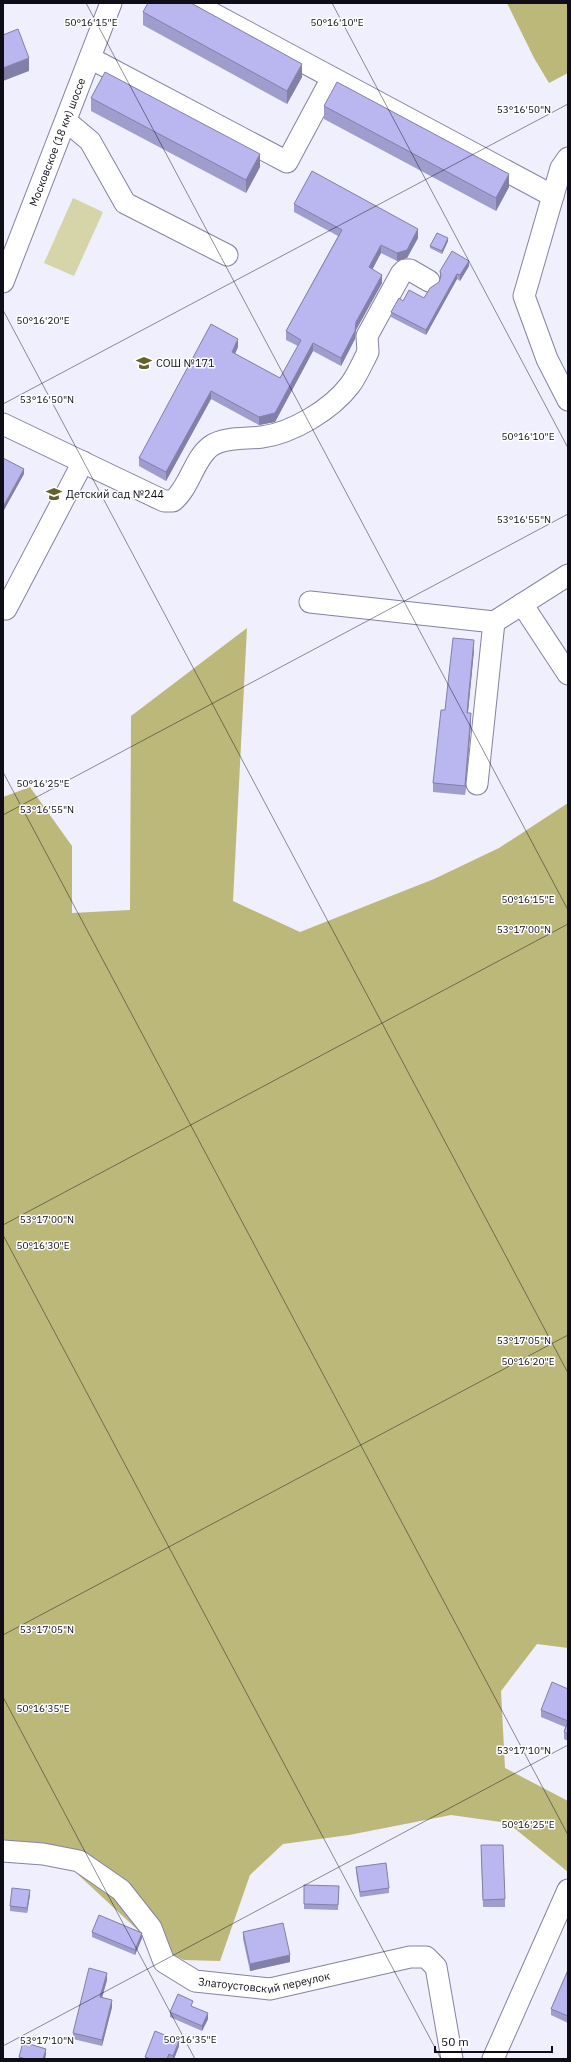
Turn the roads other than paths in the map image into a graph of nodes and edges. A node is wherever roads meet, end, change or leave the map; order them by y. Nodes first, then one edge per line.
1 (112, 3) edge
2 (193, 3) edge
3 (90, 58) junction
4 (332, 78) junction
5 (66, 122) junction
6 (568, 158) edge
7 (553, 196) junction
8 (227, 256) dead end
9 (429, 281) dead end
10 (3, 282) edge
11 (568, 400) edge
12 (3, 424) edge
13 (83, 462) junction
14 (568, 575) edge
15 (310, 602) dead end
16 (522, 604) junction
17 (6, 609) dead end
18 (494, 622) junction
19 (568, 674) edge
20 (477, 784) dead end
21 (3, 1851) edge
22 (568, 1890) edge
23 (452, 2059) edge
24 (493, 2059) edge

1 - 3 street, Московское (18 км) шоссе
2 - 4 street
3 - 4 street
3 - 5 street, Московское (18 км) шоссе
4 - 7 street
5 - 8 street
5 - 10 street, Московское (18 км) шоссе
6 - 7 street
7 - 11 street
9 - 13 street
12 - 13 street
13 - 17 street
14 - 16 street
15 - 18 street
16 - 18 street
16 - 19 street
18 - 20 street
21 - 23 street, Златоустовский переулок
22 - 24 street

